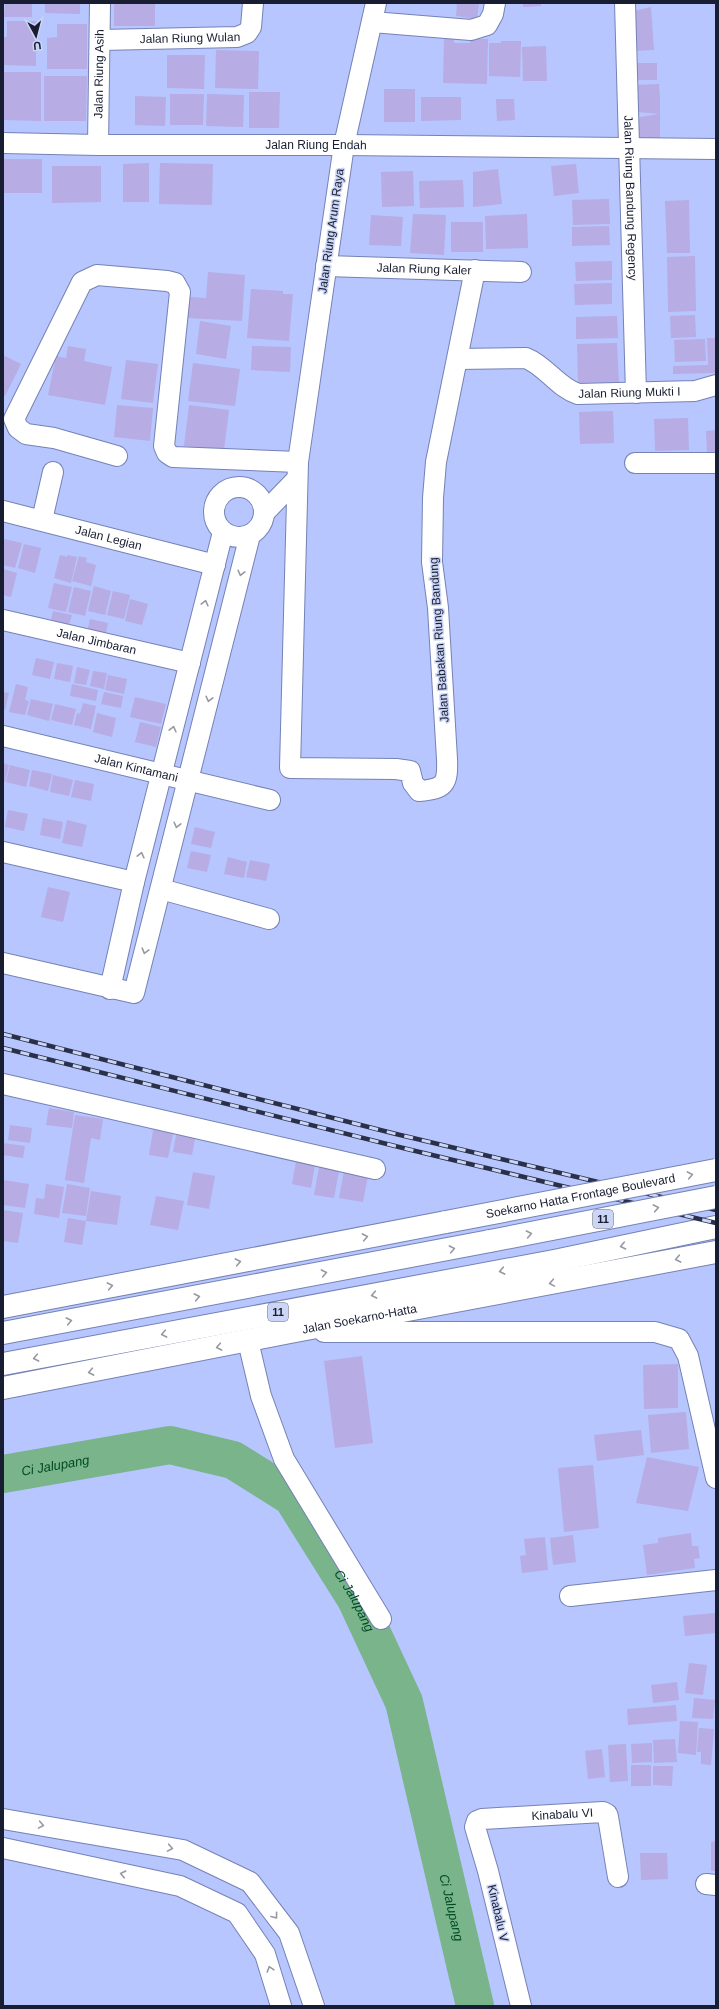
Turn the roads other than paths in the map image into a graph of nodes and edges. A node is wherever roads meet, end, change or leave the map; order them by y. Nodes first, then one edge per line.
1 (100, 3) edge
2 (254, 3) edge
3 (376, 3) edge
4 (495, 3) edge
5 (625, 3) edge
6 (372, 22) junction
7 (101, 40) junction
8 (3, 143) edge
9 (98, 145) junction
10 (344, 145) junction
11 (629, 149) junction
12 (716, 149) edge
13 (326, 266) junction
14 (475, 270) junction
15 (521, 272) dead end
16 (458, 359) junction
17 (716, 385) edge
18 (636, 393) junction
19 (118, 456) dead end
20 (229, 459) junction
21 (635, 463) dead end
22 (716, 463) edge
23 (297, 471) junction
24 (53, 472) dead end
25 (235, 487) junction
26 (3, 511) edge
27 (265, 512) junction
28 (42, 520) junction
29 (223, 532) junction
30 (250, 535) junction
31 (214, 565) junction
32 (3, 620) edge
33 (190, 663) junction
34 (290, 708) joint
35 (3, 736) edge
36 (162, 774) junction
37 (188, 781) junction
38 (270, 800) dead end
39 (3, 852) edge
40 (134, 882) junction
41 (161, 889) junction
42 (269, 918) dead end
43 (3, 963) edge
44 (110, 988) junction
45 (3, 1084) edge
46 (375, 1169) dead end
47 (716, 1170) edge
48 (716, 1196) edge
49 (716, 1227) edge
50 (716, 1252) edge
51 (3, 1307) edge
52 (290, 1332) junction
53 (3, 1333) edge
54 (248, 1341) junction
55 (3, 1364) edge
56 (3, 1388) edge
57 (716, 1478) edge
58 (716, 1580) edge
59 (570, 1596) dead end
60 (381, 1619) dead end
61 (3, 1819) edge
62 (477, 1821) joint
63 (3, 1848) edge
64 (618, 1877) dead end
65 (281, 2006) edge
66 (314, 2006) edge
67 (520, 2006) edge

1 - 7 street, Jalan Riung Asih
2 - 7 street, Jalan Riung Wulan
3 - 6 street, Jalan Riung Arum Raya
4 - 6 street
5 - 11 street, Jalan Riung Bandung Regency
6 - 10 street, Jalan Riung Arum Raya
7 - 9 street, Jalan Riung Asih
8 - 9 street, Jalan Riung Endah
9 - 10 street, Jalan Riung Endah
10 - 11 street, Jalan Riung Endah
10 - 13 street, Jalan Riung Arum Raya
11 - 12 street, Jalan Riung Endah
11 - 18 street, Jalan Riung Bandung Regency
13 - 14 street, Jalan Riung Kaler
13 - 23 street, Jalan Riung Arum Raya
14 - 15 street, Jalan Riung Kaler
14 - 16 street, Jalan Babakan Riung Bandung
16 - 18 street, Jalan Riung Mukti I
16 - 34 street, Jalan Babakan Riung Bandung
17 - 18 street, Jalan Riung Mukti I
19 - 20 street
20 - 23 street
20 - 25 street
21 - 22 street
23 - 27 street
23 - 34 street, Jalan Riung Arum Raya
24 - 28 street
25 - 27 street
25 - 29 street
26 - 28 street, Jalan Legian
27 - 30 street
28 - 31 street, Jalan Legian
29 - 30 street
29 - 31 street
30 -> 37 street
33 -> 31 street
32 - 33 street, Jalan Jimbaran
36 -> 33 street
35 - 36 street, Jalan Kintamani
36 - 37 street, Jalan Kintamani
40 -> 36 street
37 - 38 street, Jalan Kintamani
37 -> 41 street
39 - 40 street
40 - 44 street
41 - 42 street
41 -> 44 street
43 - 44 street
45 - 46 street
51 -> 47 main road, Soekarno Hatta Frontage Boulevard, bridge
53 -> 48 main road, 11, bridge
49 -> 55 main road, Jalan Soekarno-Hatta / 11
50 -> 52 main road, Jalan Soekarno-Hatta
52 - 54 main road, Jalan Soekarno-Hatta
52 - 57 street
54 -> 56 main road, Jalan Soekarno-Hatta
54 - 60 street
58 - 59 street
61 -> 66 street
62 - 64 street, Kinabalu VI
62 - 67 street, Kinabalu V
65 -> 63 street

